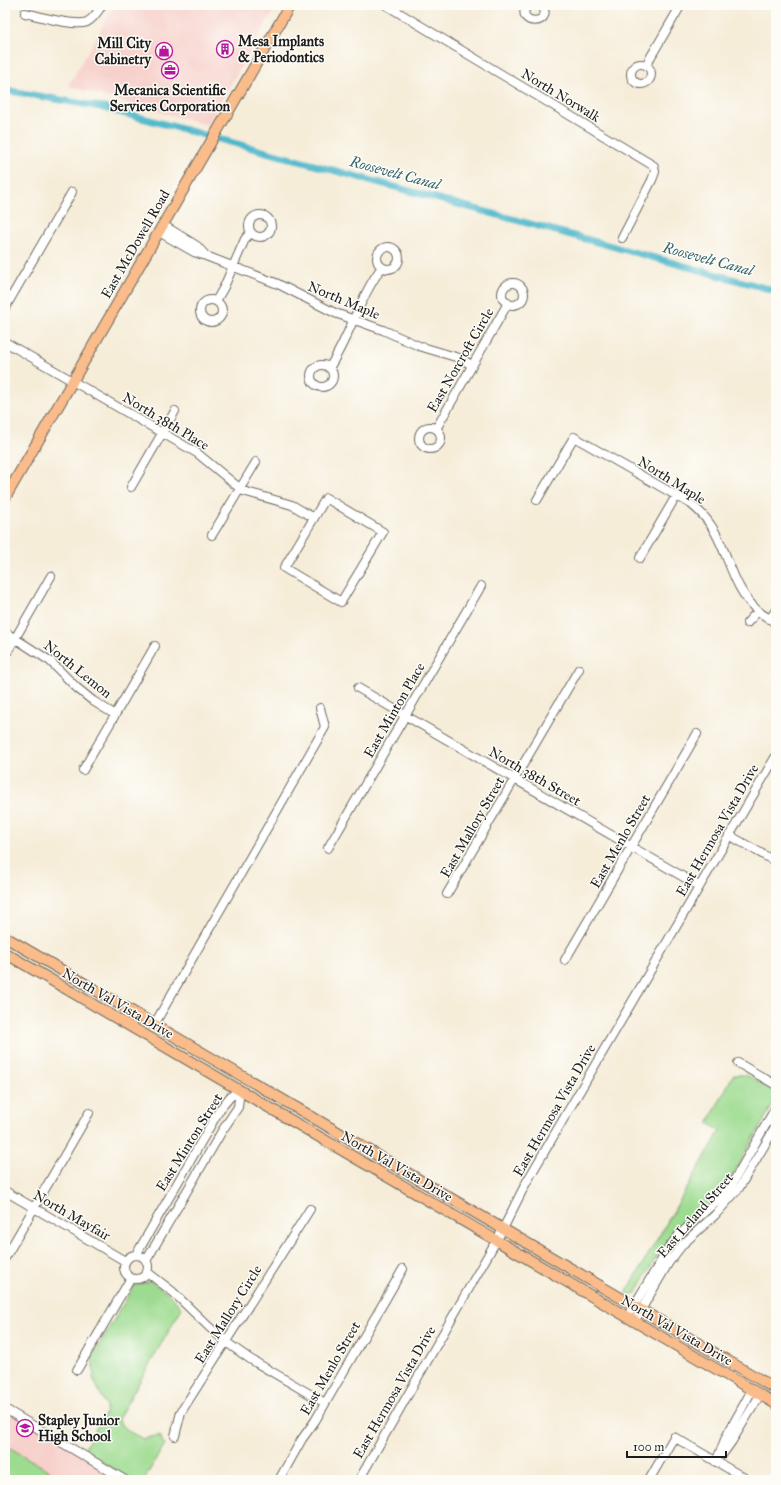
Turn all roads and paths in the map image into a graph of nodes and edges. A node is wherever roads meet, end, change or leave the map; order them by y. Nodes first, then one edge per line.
1 (102, 5) edge
2 (290, 5) edge
3 (386, 5) edge
4 (527, 5) edge
5 (542, 5) edge
6 (681, 5) edge
7 (25, 13) dead end
8 (646, 65) dead end
9 (72, 192) dead end
10 (161, 228) junction
11 (251, 232) dead end
12 (622, 238) dead end
13 (233, 266) junction
14 (382, 267) dead end
15 (216, 302) dead end
16 (508, 303) dead end
17 (5, 308) edge
18 (354, 320) junction
19 (5, 342) edge
20 (472, 365) junction
21 (329, 368) dead end
22 (72, 381) junction
23 (175, 411) dead end
24 (436, 429) dead end
25 (162, 433) junction
26 (256, 462) dead end
27 (131, 487) dead end
28 (240, 488) junction
29 (676, 496) junction
30 (5, 498) edge
31 (537, 500) dead end
32 (314, 518) junction
33 (212, 535) dead end
34 (640, 558) dead end
35 (51, 576) dead end
36 (481, 586) dead end
37 (776, 610) edge
38 (758, 611) junction
39 (773, 621) edge
40 (747, 623) dead end
41 (5, 632) edge
42 (15, 638) junction
43 (155, 646) dead end
44 (5, 656) edge
45 (579, 669) dead end
46 (358, 688) dead end
47 (320, 708) dead end
48 (114, 714) junction
49 (405, 716) junction
50 (697, 734) dead end
51 (776, 756) edge
52 (83, 770) dead end
53 (515, 779) junction
54 (730, 835) junction
55 (631, 847) junction
56 (328, 848) dead end
57 (776, 862) edge
58 (699, 886) junction
59 (447, 894) dead end
60 (5, 936) edge
61 (27, 950) junction
62 (5, 953) edge
63 (565, 960) dead end
64 (20, 962) junction
65 (136, 1014) junction
66 (154, 1025) junction
67 (129, 1026) junction
68 (148, 1036) junction
69 (738, 1063) dead end
70 (230, 1069) junction
71 (246, 1079) junction
72 (223, 1080) junction
73 (776, 1085) edge
74 (240, 1090) junction
75 (280, 1099) junction
76 (776, 1107) edge
77 (274, 1110) junction
78 (89, 1112) dead end
79 (310, 1116) junction
80 (326, 1125) junction
81 (776, 1126) edge
82 (304, 1128) junction
83 (319, 1137) junction
84 (5, 1191) edge
85 (34, 1208) junction
86 (310, 1209) dead end
87 (503, 1229) junction
88 (496, 1240) junction
89 (136, 1255) junction
90 (5, 1258) edge
91 (125, 1261) junction
92 (146, 1261) junction
93 (403, 1268) dead end
94 (147, 1272) junction
95 (131, 1278) junction
96 (637, 1308) junction
97 (631, 1319) junction
98 (226, 1342) junction
99 (77, 1370) dead end
100 (776, 1389) edge
101 (756, 1392) junction
102 (325, 1403) junction
103 (776, 1404) edge
104 (5, 1409) edge
105 (175, 1436) dead end
106 (716, 1462) junction
107 (125, 1480) edge
108 (279, 1480) edge
109 (359, 1480) edge
110 (649, 1480) edge
111 (748, 1480) edge

1 - 7 street
2 - 10 main road, East McDowell Road
3 - 12 street, North Norwalk
4 - 5 street
6 - 8 street
9 - 17 street
10 - 13 street, North Maple
10 - 22 main road, East McDowell Road
11 - 13 street
13 - 15 street
13 - 18 street, North Maple
14 - 18 street
16 - 20 street, East Norcroft Circle
18 - 20 street, North Maple
18 - 21 street
19 - 22 street, North 38th Place
20 - 24 street, East Norcroft Circle
22 - 25 street, North 38th Place
22 - 30 main road, East McDowell Road
23 - 25 street
25 - 27 street
25 - 28 street, North 38th Place
26 - 28 street
28 - 32 street, North 38th Place
28 - 33 street
29 - 31 street, North Maple
29 - 34 street
29 - 38 street, North Maple
32 - 32 street
35 - 42 street
36 - 49 street, East Minton Place
37 - 39 street
38 - 39 street, North Maple
38 - 40 street
41 - 42 street, North Lemon
42 - 44 street
42 - 48 street, North Lemon
43 - 48 street
45 - 53 street, East Mallory Street
46 - 49 street, North 38th Street
47 - 66 street, North Val Vista Drive
48 - 52 street
49 - 53 street, North 38th Street
49 - 56 street, East Minton Place
50 - 55 street, East Menlo Street
51 - 54 street, East Hermosa Vista Drive
53 - 55 street, North 38th Street
53 - 59 street, East Mallory Street
54 - 57 street
54 - 58 street, East Hermosa Vista Drive
55 - 58 street, North 38th Street
55 - 63 street, East Menlo Street
58 - 87 street, East Hermosa Vista Drive
60 - 61 main road, North Val Vista Drive
61 - 64 main road
61 - 65 main road, North Val Vista Drive
62 - 64 main road, North Val Vista Drive
64 - 67 main road, North Val Vista Drive
65 - 66 main road, North Val Vista Drive
65 - 67 main road
66 - 68 main road
66 - 70 main road, North Val Vista Drive
67 - 68 main road, North Val Vista Drive
68 - 72 main road, North Val Vista Drive
69 - 73 street
70 - 71 main road, North Val Vista Drive
70 - 72 main road
71 - 74 main road
71 - 75 main road, North Val Vista Drive
72 - 74 main road, North Val Vista Drive
74 - 77 main road, North Val Vista Drive
74 - 89 street, East Minton Street
74 - 92 street, East Minton Street
75 - 77 main road
75 - 79 main road, North Val Vista Drive
76 - 96 street, East Leland Street
77 - 82 main road, North Val Vista Drive
78 - 85 street
79 - 80 main road, North Val Vista Drive
79 - 82 main road
80 - 83 main road
80 - 87 main road, North Val Vista Drive
81 - 96 street, East Leland Street
82 - 83 main road, North Val Vista Drive
83 - 88 main road, North Val Vista Drive
84 - 85 street, North Mayfair
85 - 90 street
85 - 91 street, North Mayfair
86 - 98 street, East Mallory Circle
87 - 88 street, East Hermosa Vista Drive
87 - 96 main road, North Val Vista Drive
88 - 97 main road, North Val Vista Drive
88 - 109 street, East Hermosa Vista Drive
89 - 91 street
89 - 92 street
91 - 95 street
92 - 94 street
93 - 102 street, East Menlo Street
94 - 95 street
94 - 98 street
95 - 99 street
96 - 97 street, East Leland Street
96 - 100 main road, North Val Vista Drive
97 - 101 main road, North Val Vista Drive
98 - 102 street
98 - 105 street, East Mallory Circle
101 - 103 main road, North Val Vista Drive
101 - 106 street
102 - 108 street, East Menlo Street
104 - 107 street
106 - 110 street
106 - 111 street

